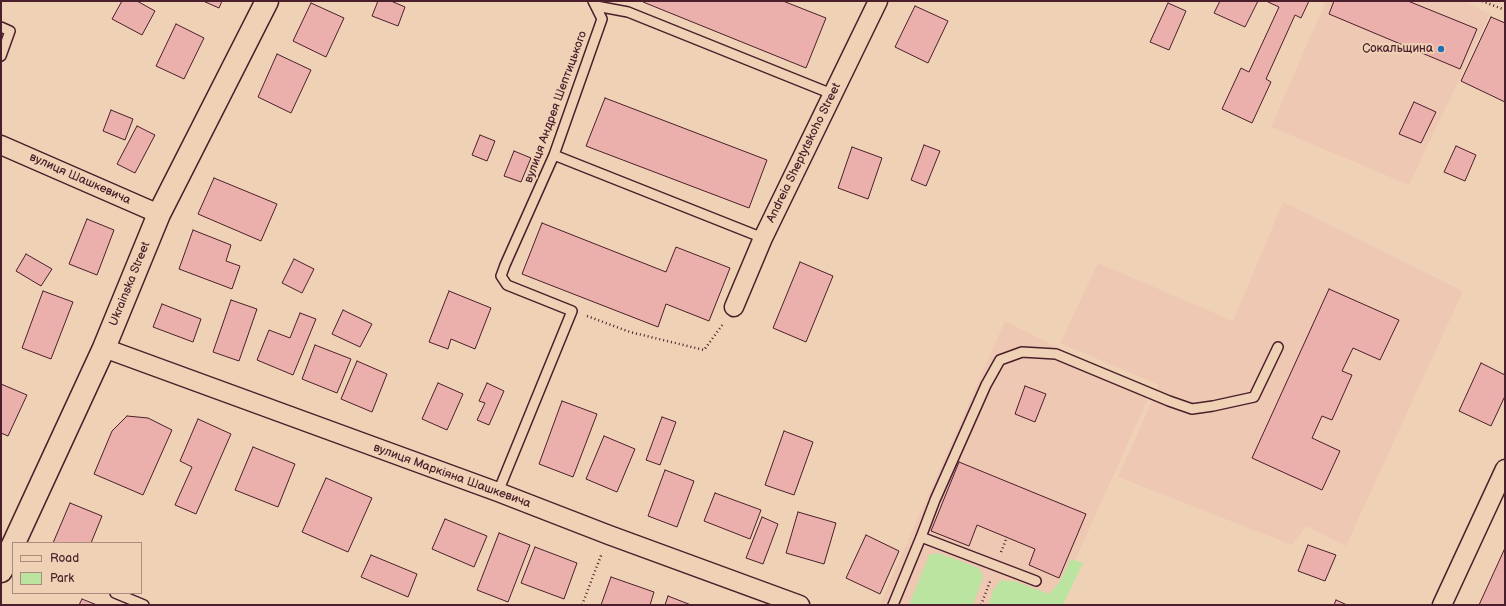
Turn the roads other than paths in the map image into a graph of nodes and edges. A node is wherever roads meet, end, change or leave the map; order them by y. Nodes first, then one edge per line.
1 (267, 1) edge
2 (878, 1) edge
3 (595, 4) edge
4 (1, 27) edge
5 (1, 56) edge
6 (832, 94) junction
7 (1, 145) edge
8 (554, 155) junction
9 (159, 214) junction
10 (762, 238) junction
11 (734, 307) road end
12 (1278, 347) dead end
13 (104, 348) junction
14 (1505, 469) edge
15 (498, 492) junction
16 (921, 537) junction
17 (15, 542) edge
18 (11, 551) edge
19 (1, 571) edge
20 (1036, 581) dead end
21 (117, 594) edge
22 (144, 605) edge
23 (800, 605) edge
24 (893, 605) edge
25 (1442, 605) edge

1 - 9 street, Ukrainska Street
2 - 6 street, Andreia Sheptytskoho Street
3 - 6 lane
3 - 8 lane, вулиця Андрея Шептицького
4 - 5 lane
6 - 10 street, Andreia Sheptytskoho Street
7 - 9 street, вулиця Шашкевича
8 - 10 lane
8 - 15 lane, вулиця Андрея Шептицького
9 - 13 street, Ukrainska Street
10 - 11 street, Andreia Sheptytskoho Street
12 - 16 lane
13 - 15 street, вулиця Маркіяна Шашкевича
13 - 17 street, Ukrainska Street
14 - 25 street
15 - 23 street, вулиця Маркіяна Шашкевича
16 - 20 lane
16 - 24 lane
18 - 19 street, Ukrainska Street
21 - 22 lane

